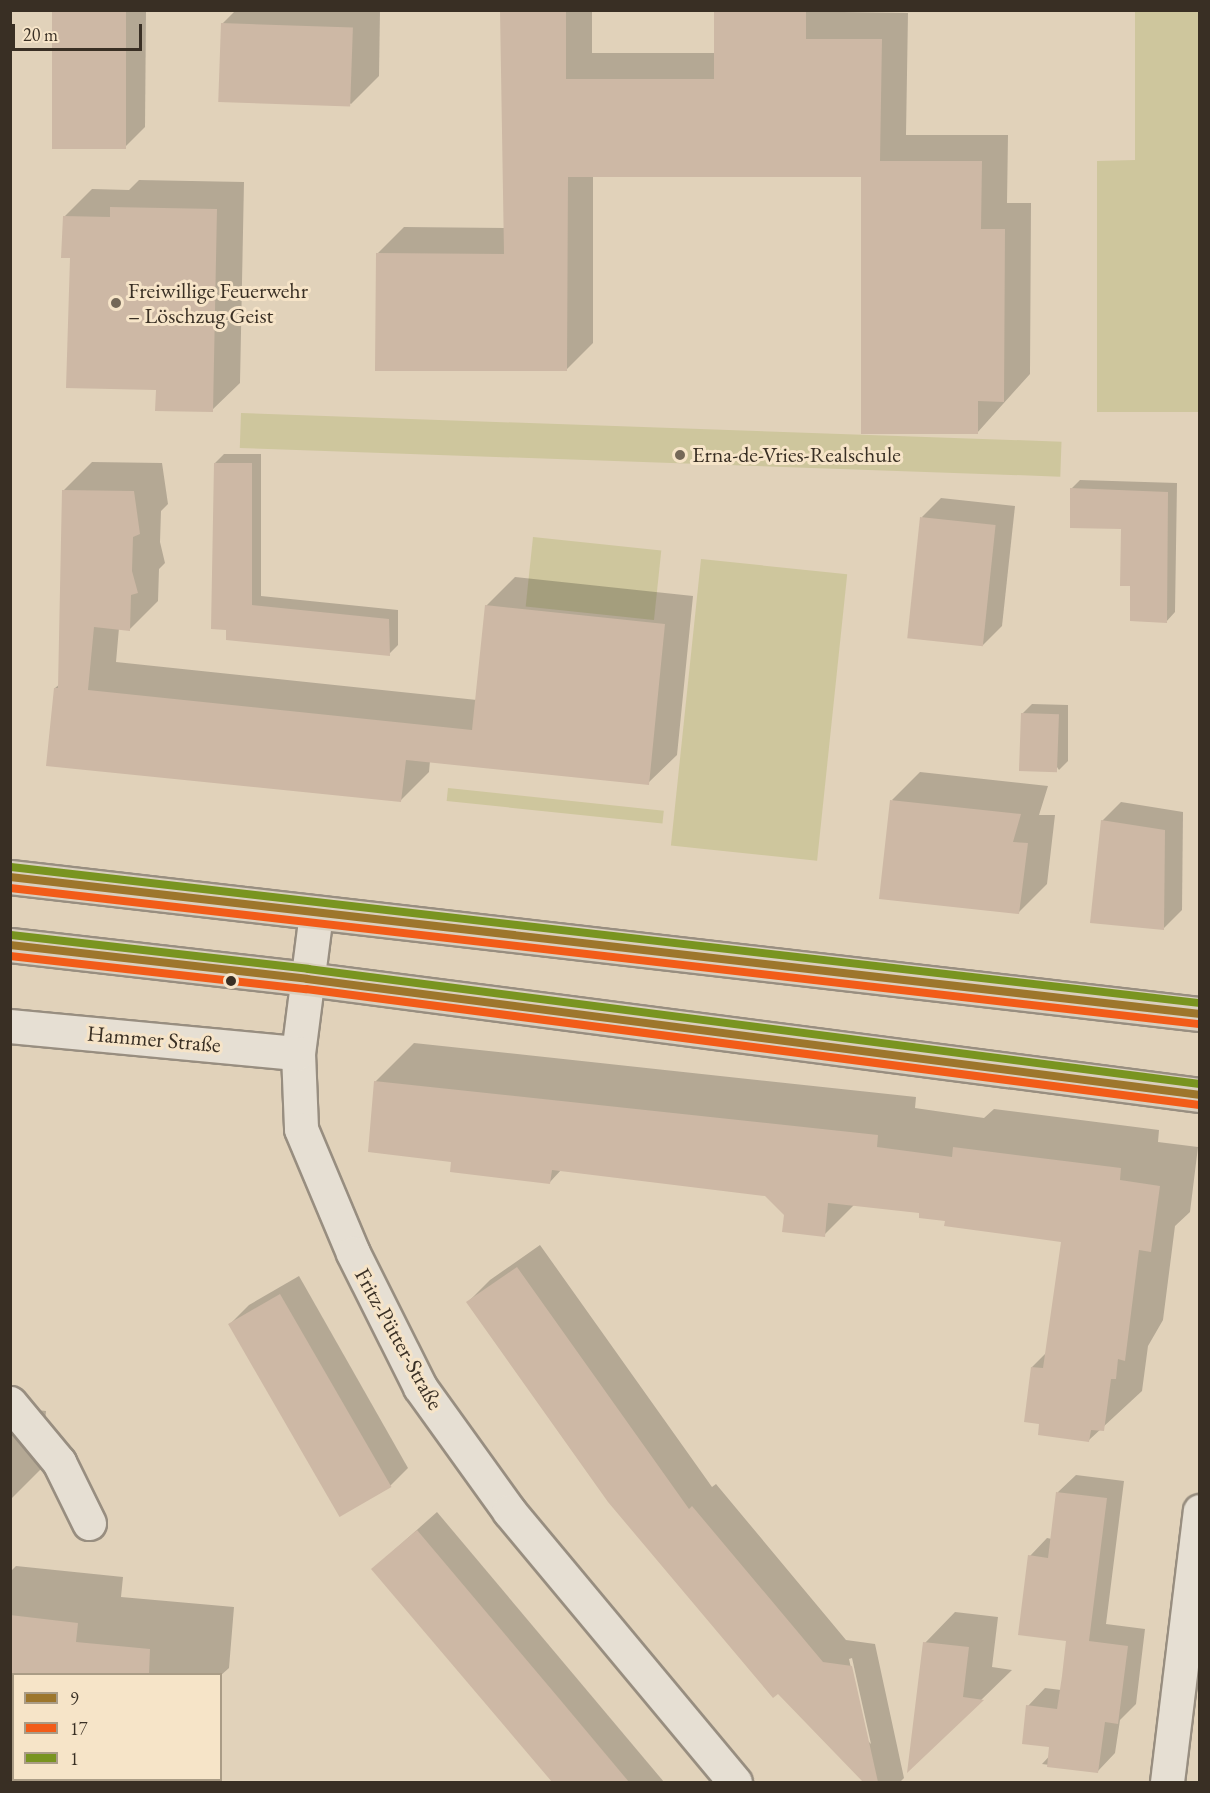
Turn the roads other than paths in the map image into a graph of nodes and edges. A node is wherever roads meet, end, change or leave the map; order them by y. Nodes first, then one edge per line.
1 (10, 877) edge
2 (316, 912) junction
3 (10, 945) edge
4 (307, 979) junction
5 (1200, 1014) edge
6 (10, 1026) edge
7 (298, 1053) junction
8 (1200, 1095) edge
9 (10, 1403) edge
10 (1200, 1511) edge
11 (89, 1523) dead end
12 (735, 1782) edge
13 (1167, 1782) edge

1 - 2 main road
2 - 4 street, Fritz-Pütter-Straße
2 - 5 main road
3 - 4 main road
4 - 7 street, Fritz-Pütter-Straße
4 - 8 main road
6 - 7 street, Hammer Straße
7 - 12 street, Fritz-Pütter-Straße
9 - 11 street
10 - 13 street

